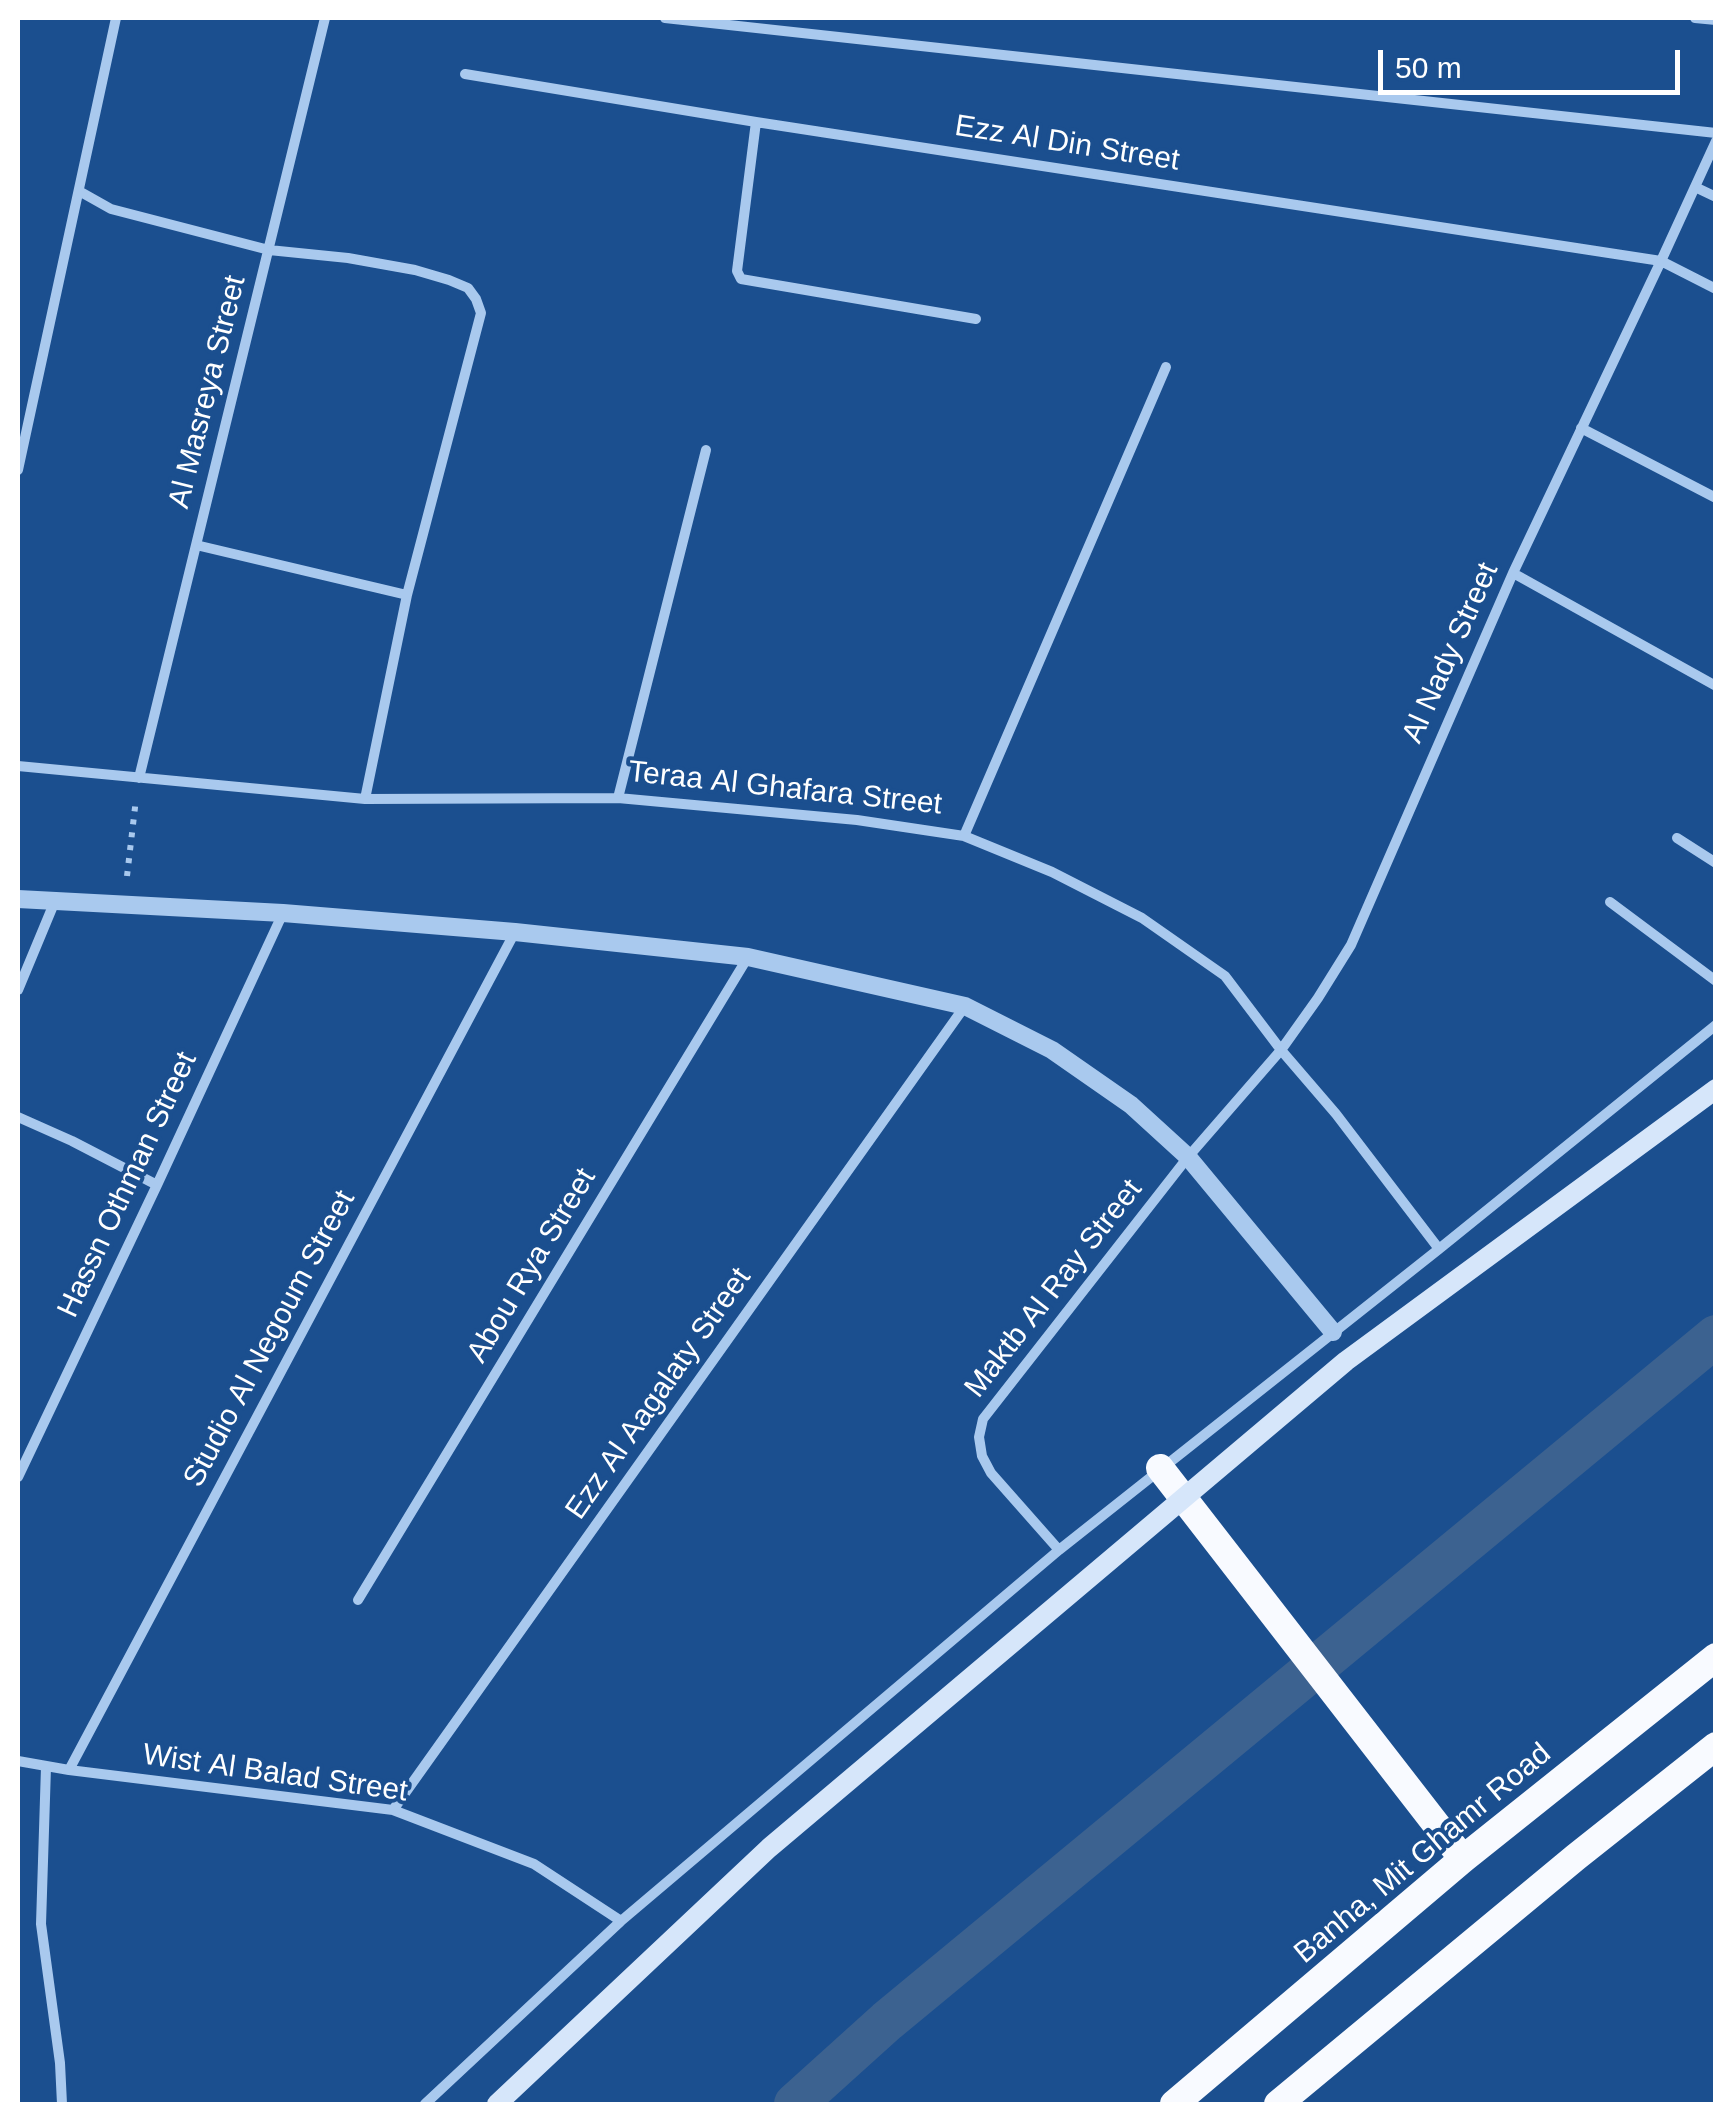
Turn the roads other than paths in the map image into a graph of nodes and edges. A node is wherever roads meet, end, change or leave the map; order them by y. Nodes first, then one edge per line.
1 (116, 18) edge
2 (325, 18) edge
3 (664, 18) edge
4 (1695, 18) edge
5 (1716, 20) edge
6 (465, 74) dead end
7 (756, 122) junction
8 (1716, 132) edge
9 (1716, 141) edge
10 (1695, 187) junction
11 (79, 190) junction
12 (1716, 197) edge
13 (268, 250) junction
14 (1661, 261) junction
15 (1716, 289) edge
16 (976, 319) dead end
17 (1166, 367) dead end
18 (1582, 428) junction
19 (706, 450) dead end
20 (18, 470) edge
21 (1716, 498) edge
22 (196, 546) junction
23 (1514, 573) junction
24 (406, 595) junction
25 (1716, 686) edge
26 (18, 766) edge
27 (138, 778) junction
28 (618, 798) junction
29 (365, 800) junction
30 (964, 836) junction
31 (1677, 838) dead end
32 (1716, 863) edge
33 (18, 898) edge
34 (54, 901) junction
35 (1610, 902) dead end
36 (283, 913) junction
37 (515, 932) junction
38 (748, 957) junction
39 (1716, 982) edge
40 (18, 990) edge
41 (965, 1006) junction
42 (1716, 1024) edge
43 (1282, 1050) junction
44 (1716, 1089) edge
45 (18, 1116) edge
46 (1188, 1157) junction
47 (157, 1185) junction
48 (1438, 1249) junction
49 (1334, 1332) junction
50 (1160, 1468) junction
51 (18, 1477) edge
52 (1059, 1550) junction
53 (358, 1600) dead end
54 (1716, 1657) edge
55 (1716, 1746) edge
56 (18, 1762) edge
57 (46, 1767) junction
58 (69, 1770) junction
59 (393, 1810) junction
60 (1463, 1859) junction
61 (621, 1921) junction
62 (62, 2104) edge
63 (425, 2104) edge
64 (498, 2104) edge
65 (1174, 2104) edge
66 (1278, 2104) edge

1 - 11 street
2 - 13 street, Al Masreya Street
3 - 8 street
4 - 5 street
6 - 7 street, Ezz Al Din Street
7 - 14 street, Ezz Al Din Street
7 - 16 street
9 - 10 street, Al Nady Street
10 - 12 street
10 - 14 street, Al Nady Street
11 - 13 street
11 - 20 street
13 - 22 street, Al Masreya Street
13 - 24 street
14 - 15 street, Ezz Al Din Street
14 - 18 street, Al Nady Street
17 - 30 street
18 - 21 street
18 - 23 street, Al Nady Street
19 - 28 street
22 - 24 street
22 - 27 street, Al Masreya Street
23 - 25 street
23 - 43 street, Al Nady Street
24 - 29 street
26 - 27 street, Teraa Al Ghafara Street
27 - 29 street, Teraa Al Ghafara Street
28 - 29 street, Teraa Al Ghafara Street
28 - 30 street, Teraa Al Ghafara Street
30 - 43 street, Teraa Al Ghafara Street
31 - 32 street
33 - 34 street
34 - 36 street
34 - 40 street
35 - 39 street
36 - 37 street
36 - 47 street, Hassn Othman Street
37 - 38 street
37 - 58 street, Studio Al Negoum Street
38 - 41 street
38 - 53 street, Abou Rya Street
41 - 46 street
41 - 59 street, Ezz Al Aagalaty Street
42 - 48 street
43 - 46 street, Al Nady Street
43 - 48 street, Teraa Al Ghafara Street
44 - 64 main road, bridge
45 - 47 street
46 - 49 street
46 - 52 street, Maktb Al Ray Street
47 - 51 street, Hassn Othman Street
48 - 49 street
49 - 50 street
50 - 52 street
50 - 60 highway
52 - 61 street
54 - 60 highway, Banha, Mit Ghamr Road
55 - 66 highway
56 - 57 street, Wist Al Balad Street
57 - 58 street, Wist Al Balad Street
57 - 62 street
58 - 59 street, Wist Al Balad Street
59 - 61 street, Wist Al Balad Street
60 - 65 highway, Banha, Mit Ghamr Road
61 - 63 street

